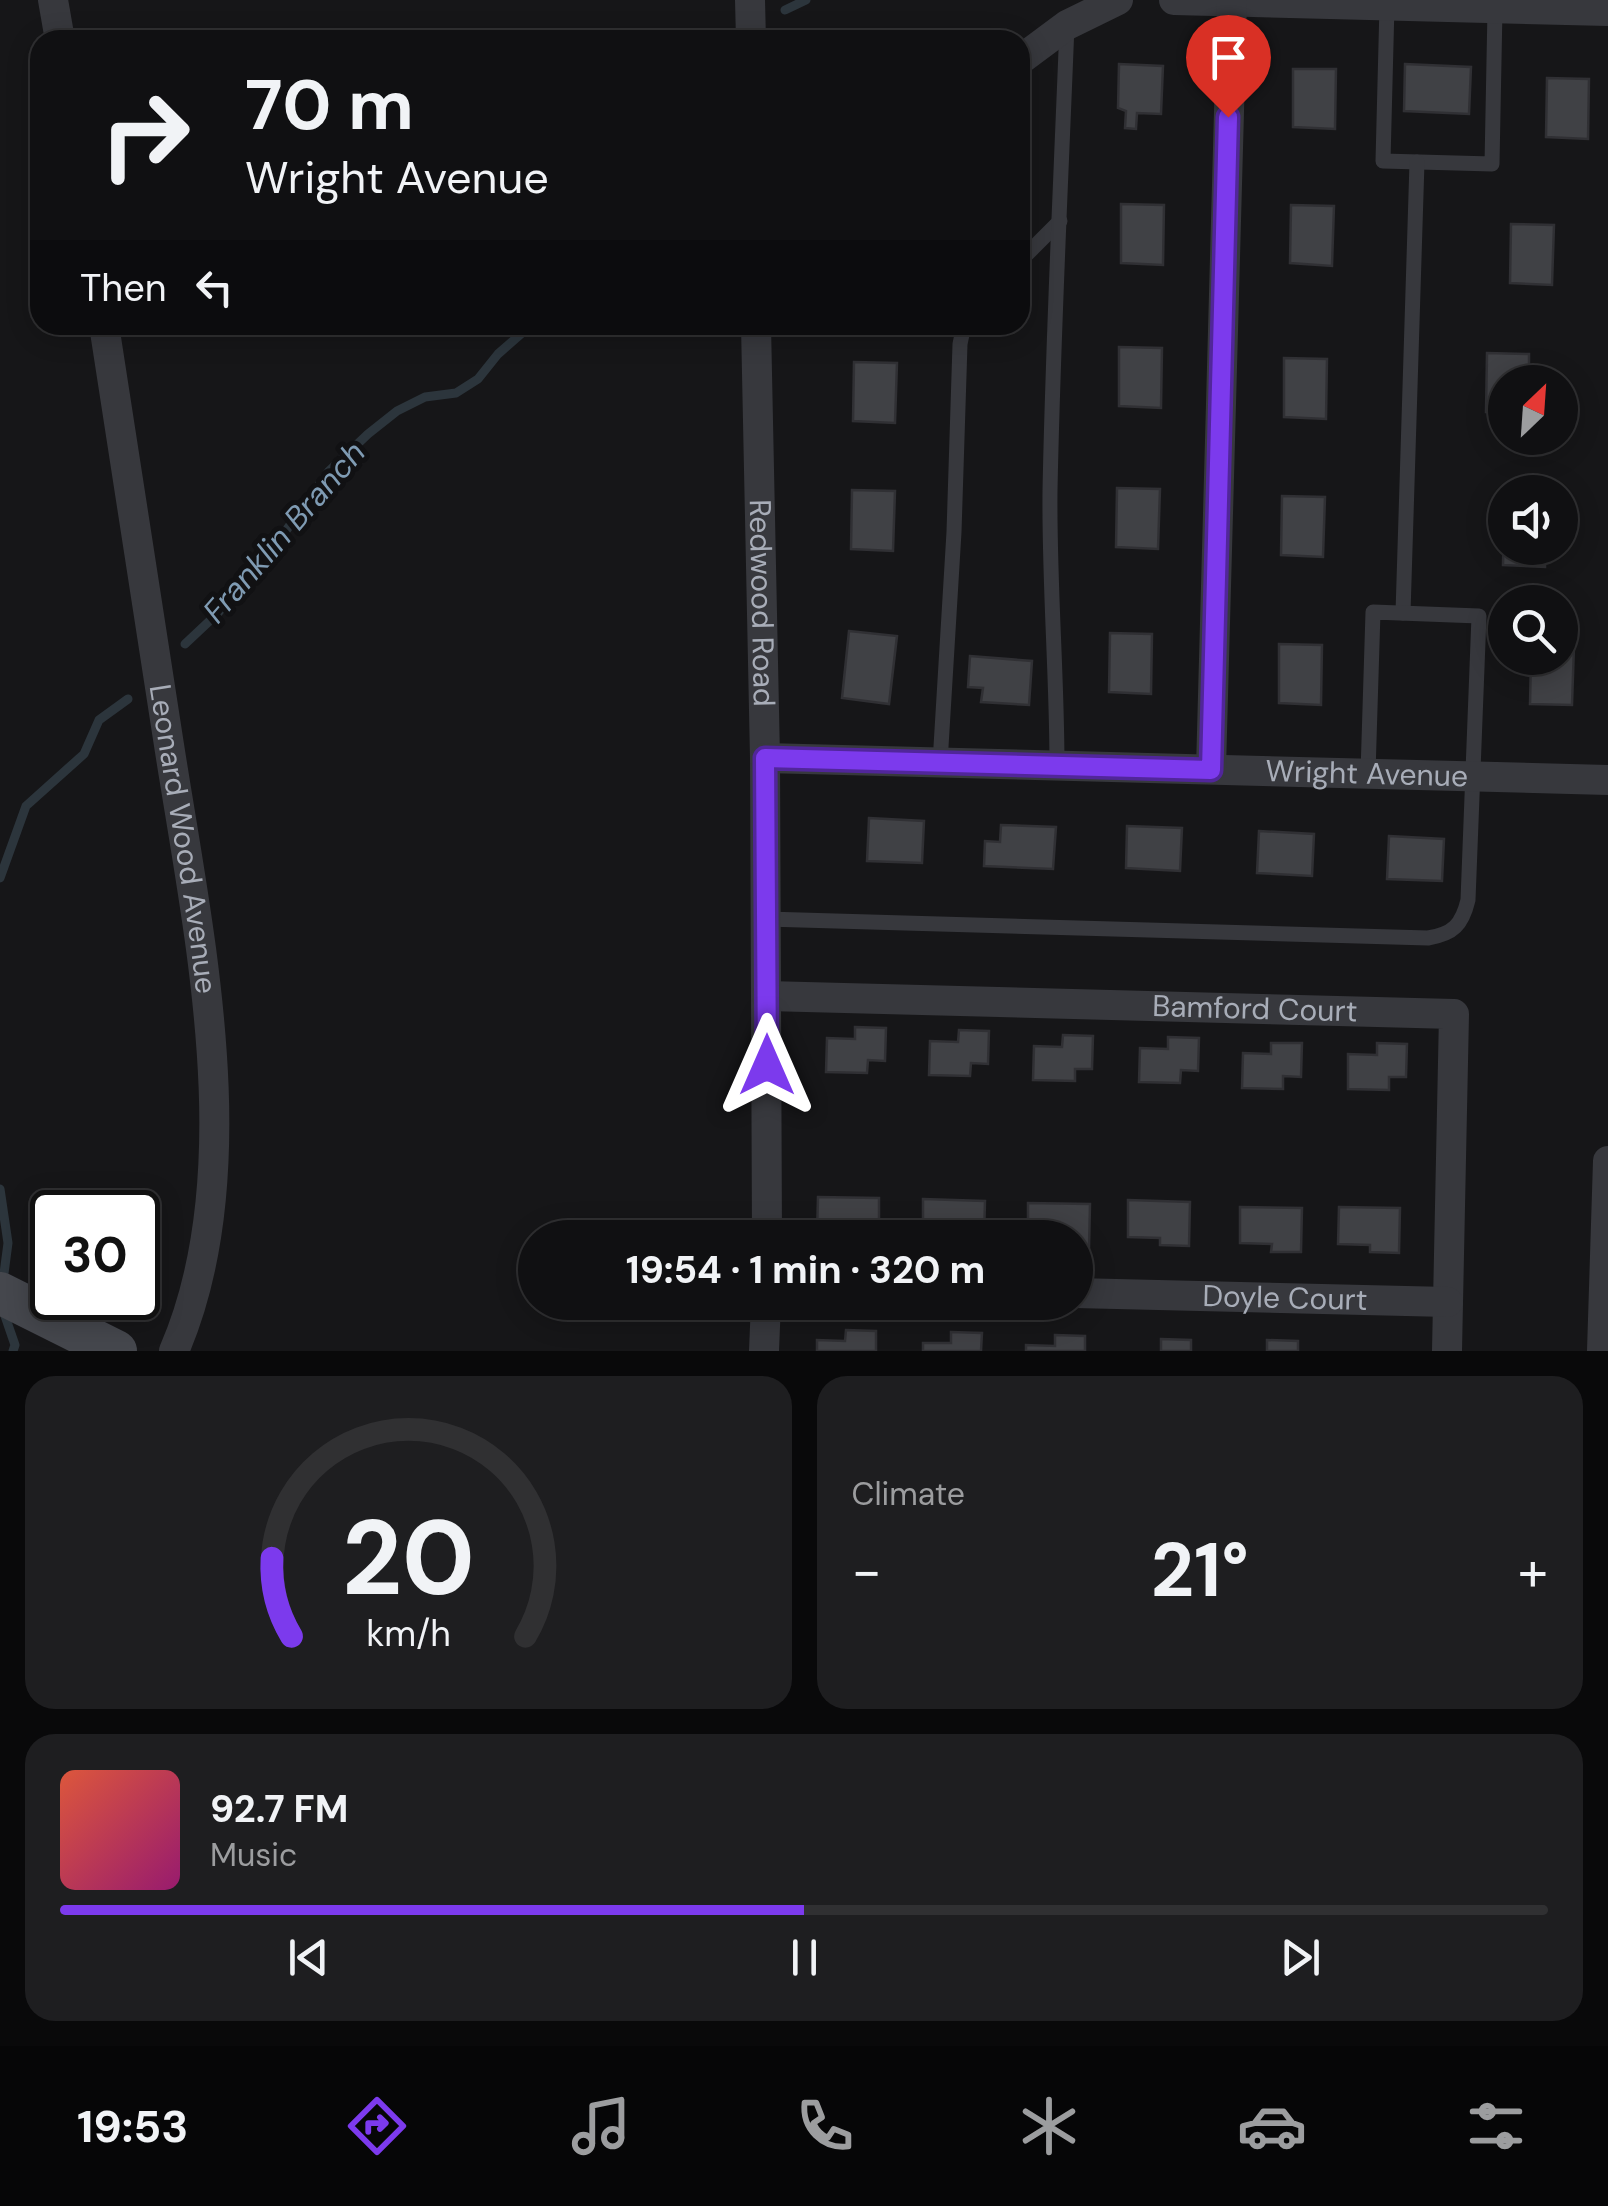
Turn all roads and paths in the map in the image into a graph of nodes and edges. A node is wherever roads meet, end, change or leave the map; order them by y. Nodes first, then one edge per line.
1 (53, 0) edge
2 (750, 0) edge
3 (1118, 0) edge
4 (1174, 0) edge
5 (1232, 2) edge
6 (1387, 5) junction
7 (1495, 9) junction
8 (1608, 11) edge
9 (1072, 12) edge
10 (58, 30) edge
11 (751, 30) edge
12 (1030, 51) edge
13 (1417, 162) junction
14 (1060, 221) junction
15 (1030, 251) edge
16 (106, 335) edge
17 (756, 335) edge
18 (962, 335) edge
19 (1403, 613) junction
20 (765, 758) junction
21 (940, 762) junction
22 (1056, 766) junction
23 (1211, 770) junction
24 (1368, 773) junction
25 (1474, 776) junction
26 (1608, 780) edge
27 (766, 920) junction
28 (767, 996) junction
29 (1608, 1161) edge
30 (1607, 1216) edge
31 (766, 1220) edge
32 (1093, 1293) edge
33 (14, 1300) edge
34 (1448, 1302) junction
35 (765, 1320) edge
36 (116, 1351) edge
37 (174, 1351) edge
38 (764, 1351) edge
39 (1447, 1351) edge
40 (1602, 1351) edge

1 - 10 street
2 - 11 street
3 - 9 street
4 - 5 street
5 - 6 street
5 - 23 street
6 - 7 street
6 - 13 lane
7 - 8 street
7 - 13 lane
9 - 12 street
9 - 14 lane
13 - 19 lane
14 - 15 lane
14 - 22 lane
16 - 37 street, Leonard Wood Avenue
17 - 20 street, Redwood Road
18 - 21 lane
19 - 24 lane
19 - 25 lane
20 - 21 street, Wright Avenue
20 - 27 street, Redwood Road
21 - 22 street, Wright Avenue
22 - 23 street, Wright Avenue
23 - 24 street, Wright Avenue
24 - 25 street, Wright Avenue
25 - 26 street, Wright Avenue
25 - 27 lane
27 - 28 street, Redwood Road
28 - 31 street, Redwood Road
28 - 34 street, Bamford Court
29 - 30 street
30 - 40 street
32 - 34 street, Doyle Court
33 - 36 street
34 - 39 street
35 - 38 street

